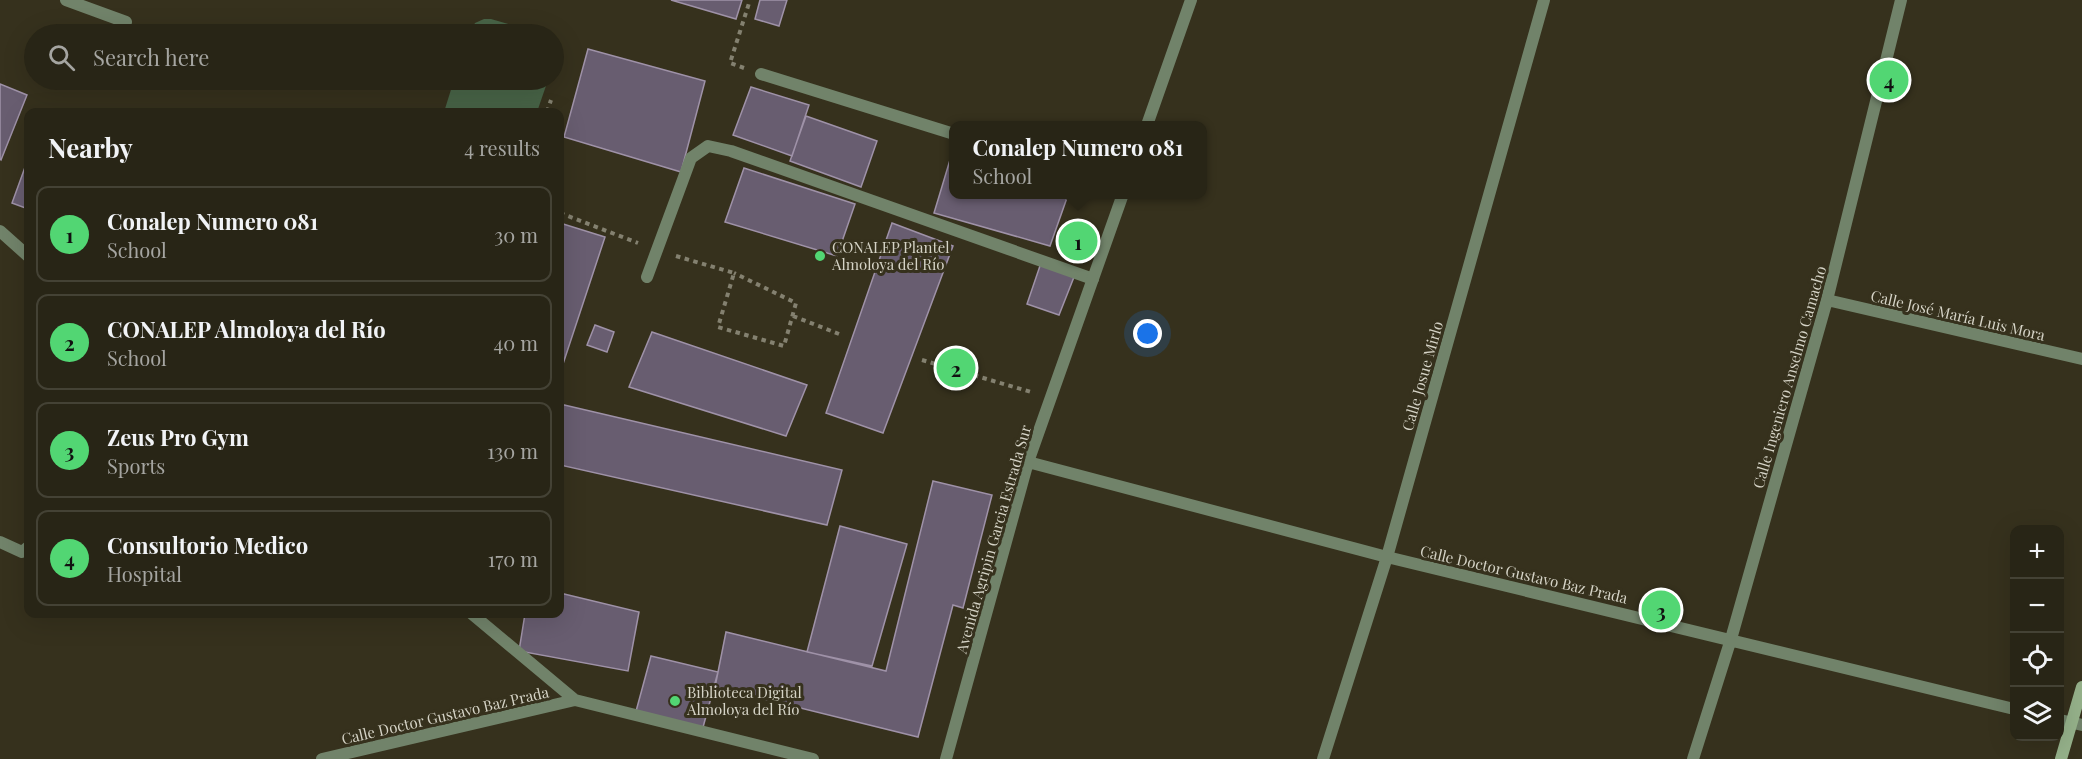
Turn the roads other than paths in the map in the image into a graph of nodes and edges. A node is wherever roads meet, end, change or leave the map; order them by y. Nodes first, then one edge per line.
1 (66, 0) edge
2 (1191, 0) edge
3 (1544, 0) edge
4 (1901, 0) edge
5 (126, 22) dead end
6 (761, 74) road end
7 (1149, 121) edge
8 (949, 132) edge
9 (1122, 199) edge
10 (0, 231) edge
11 (24, 252) edge
12 (647, 277) dead end
13 (1093, 279) junction
14 (1827, 300) junction
15 (2082, 359) edge
16 (1028, 462) junction
17 (0, 542) edge
18 (24, 550) edge
19 (1387, 557) junction
20 (477, 618) edge
21 (1731, 639) junction
22 (2082, 687) edge
23 (575, 700) junction
24 (2010, 708) edge
25 (2077, 724) edge
26 (322, 759) edge
27 (813, 759) edge
28 (946, 759) edge
29 (1323, 759) edge
30 (1693, 759) edge
31 (2061, 759) edge

1 - 5 street
2 - 7 street
3 - 19 street, Calle Josue Mirlo
4 - 14 street, Calle Ingeniero Anselmo Camacho
6 - 8 street
9 - 13 street, Avenida Agripin Garcia Estrada Sur
10 - 11 street
12 - 13 street
13 - 16 street, Avenida Agripin Garcia Estrada Sur
14 - 15 street, Calle José María Luis Mora
14 - 21 street, Calle Ingeniero Anselmo Camacho
16 - 19 street, Calle Doctor Gustavo Baz Prada
16 - 28 street, Avenida Agripin Garcia Estrada Sur
17 - 18 street
19 - 21 street, Calle Doctor Gustavo Baz Prada
19 - 29 street, Calle Josue Mirlo
20 - 23 street
21 - 24 street, Calle Doctor Gustavo Baz Prada
21 - 30 street, Calle Ingeniero Anselmo Camacho
22 - 25 main road
23 - 26 street, Calle Doctor Gustavo Baz Prada
23 - 27 street
25 - 31 main road

